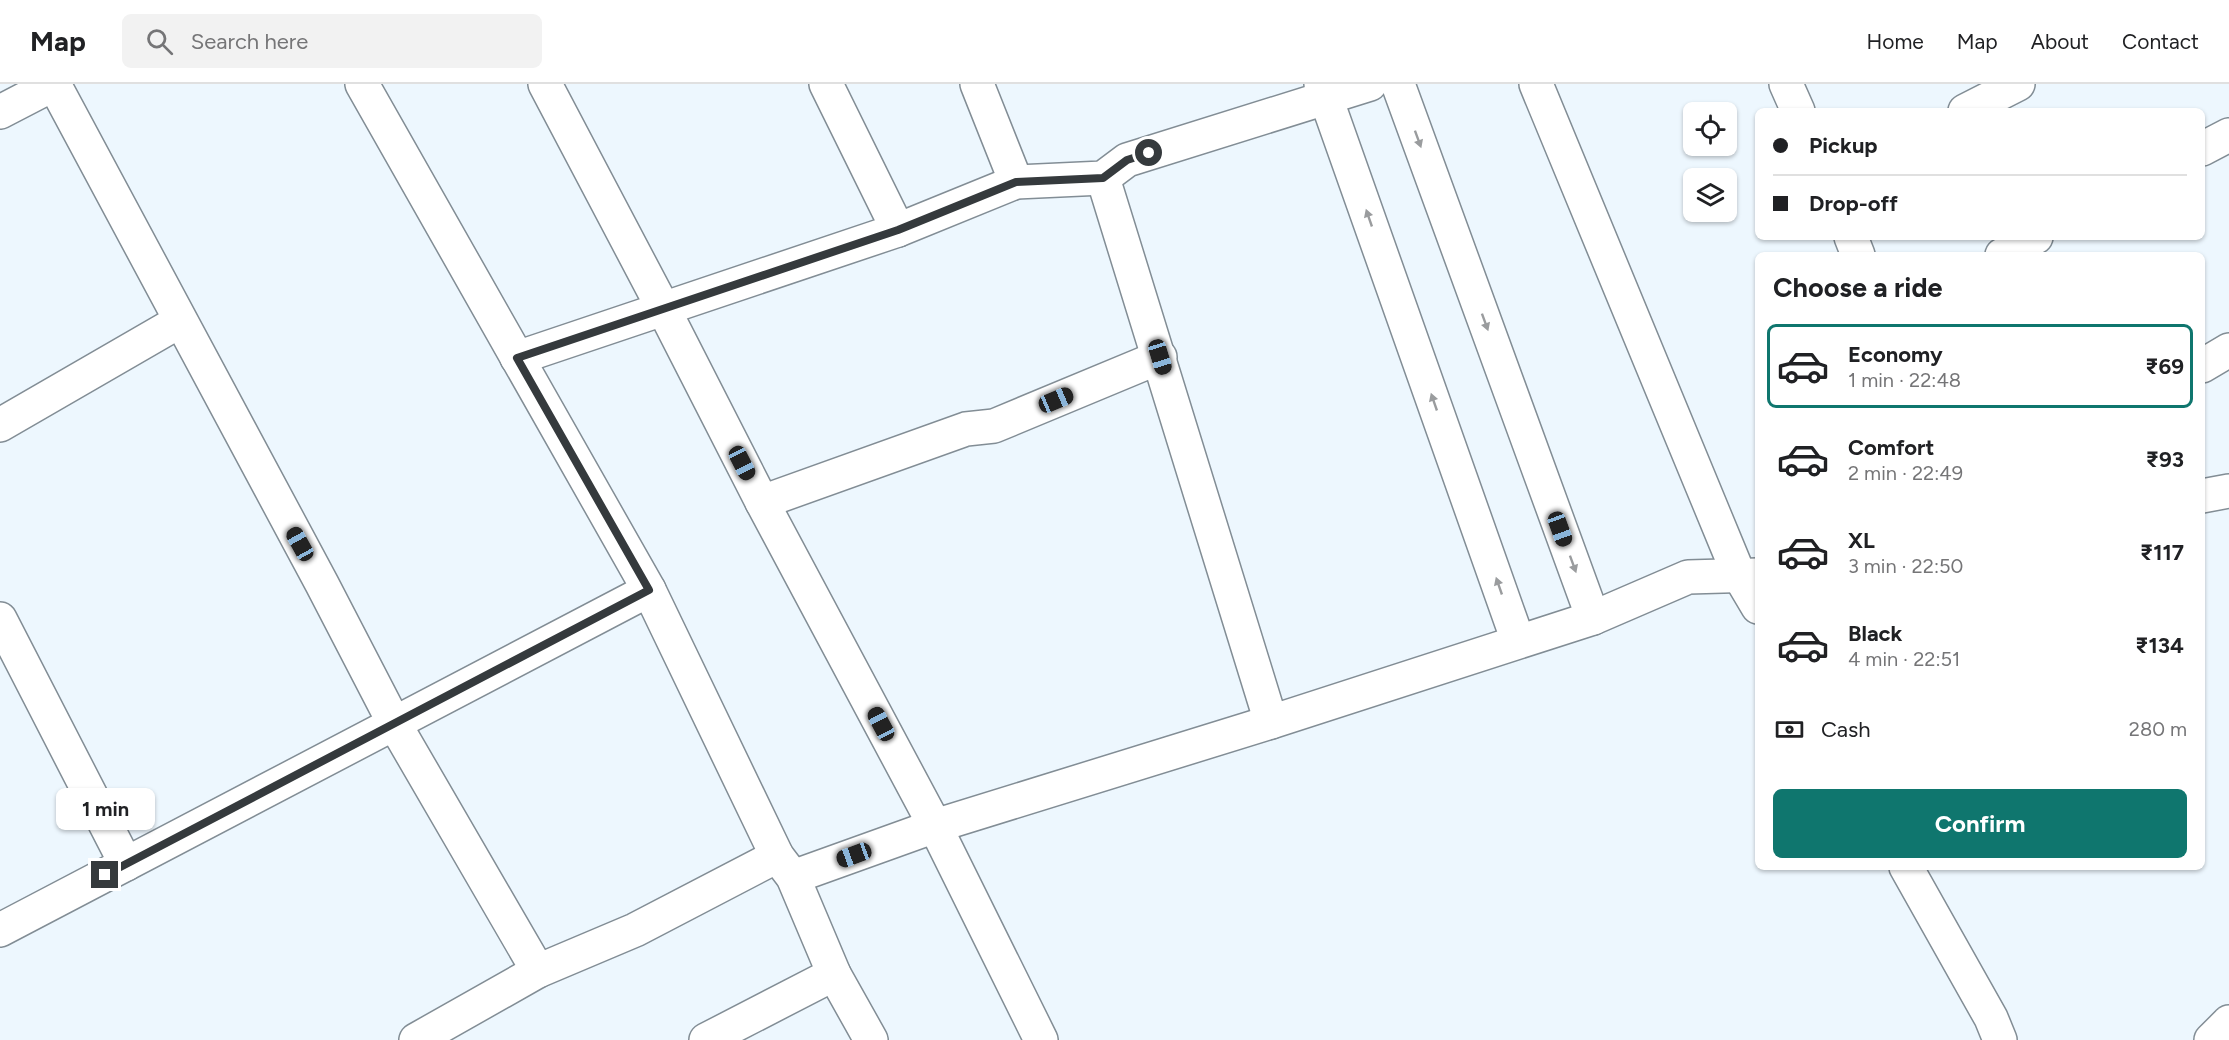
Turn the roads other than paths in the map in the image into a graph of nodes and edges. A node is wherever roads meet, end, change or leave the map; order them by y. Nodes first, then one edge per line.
1 (54, 84) edge
2 (362, 84) edge
3 (545, 84) edge
4 (826, 84) edge
5 (977, 84) edge
6 (1370, 84) edge
7 (1398, 84) edge
8 (1536, 84) edge
9 (1786, 84) edge
10 (2018, 84) edge
11 (1324, 91) edge
12 (1797, 108) edge
13 (1971, 108) edge
14 (0, 112) edge
15 (2229, 135) edge
16 (2205, 147) edge
17 (1103, 178) junction
18 (1016, 182) junction
19 (898, 230) junction
20 (2030, 240) edge
21 (2008, 252) edge
22 (663, 308) junction
23 (180, 321) junction
24 (2229, 350) edge
25 (1160, 357) junction
26 (517, 358) junction
27 (2205, 364) edge
28 (0, 425) edge
29 (2229, 491) edge
30 (2205, 495) edge
31 (762, 502) junction
32 (1749, 575) edge
33 (649, 590) junction
34 (1755, 597) edge
35 (1593, 618) junction
36 (0, 620) edge
37 (1518, 641) junction
38 (1271, 722) junction
39 (394, 723) junction
40 (935, 826) junction
41 (126, 864) junction
42 (785, 866) junction
43 (1908, 870) edge
44 (0, 930) edge
45 (538, 971) junction
46 (834, 974) junction
47 (2229, 1022) edge
48 (416, 1040) edge
49 (706, 1040) edge
50 (871, 1040) edge
51 (1041, 1040) edge
52 (2000, 1040) edge
53 (2211, 1040) edge

1 - 14 street
1 - 23 street
2 - 26 street
3 - 22 street
4 - 19 street
5 - 18 street
6 - 11 street
7 -> 35 street
8 - 32 street
9 - 12 street
10 - 13 street
11 - 17 street
37 -> 11 street
15 - 16 street
17 - 18 street
17 - 25 street
18 - 19 street
19 - 22 street
20 - 21 street
22 - 26 street
22 - 31 street
23 - 28 street
23 - 39 street
24 - 27 street
25 - 31 street
25 - 38 street
26 - 33 street
29 - 30 street
31 - 40 street
32 - 34 street
32 - 35 street
33 - 39 street
33 - 42 street
35 - 37 street
36 - 41 street
37 - 38 street
38 - 40 street
39 - 41 street
39 - 45 street
40 - 42 street
40 - 51 street
41 - 44 street
42 - 45 street
42 - 46 street
43 - 52 street
45 - 48 street
46 - 49 street
46 - 50 street
47 - 53 street

